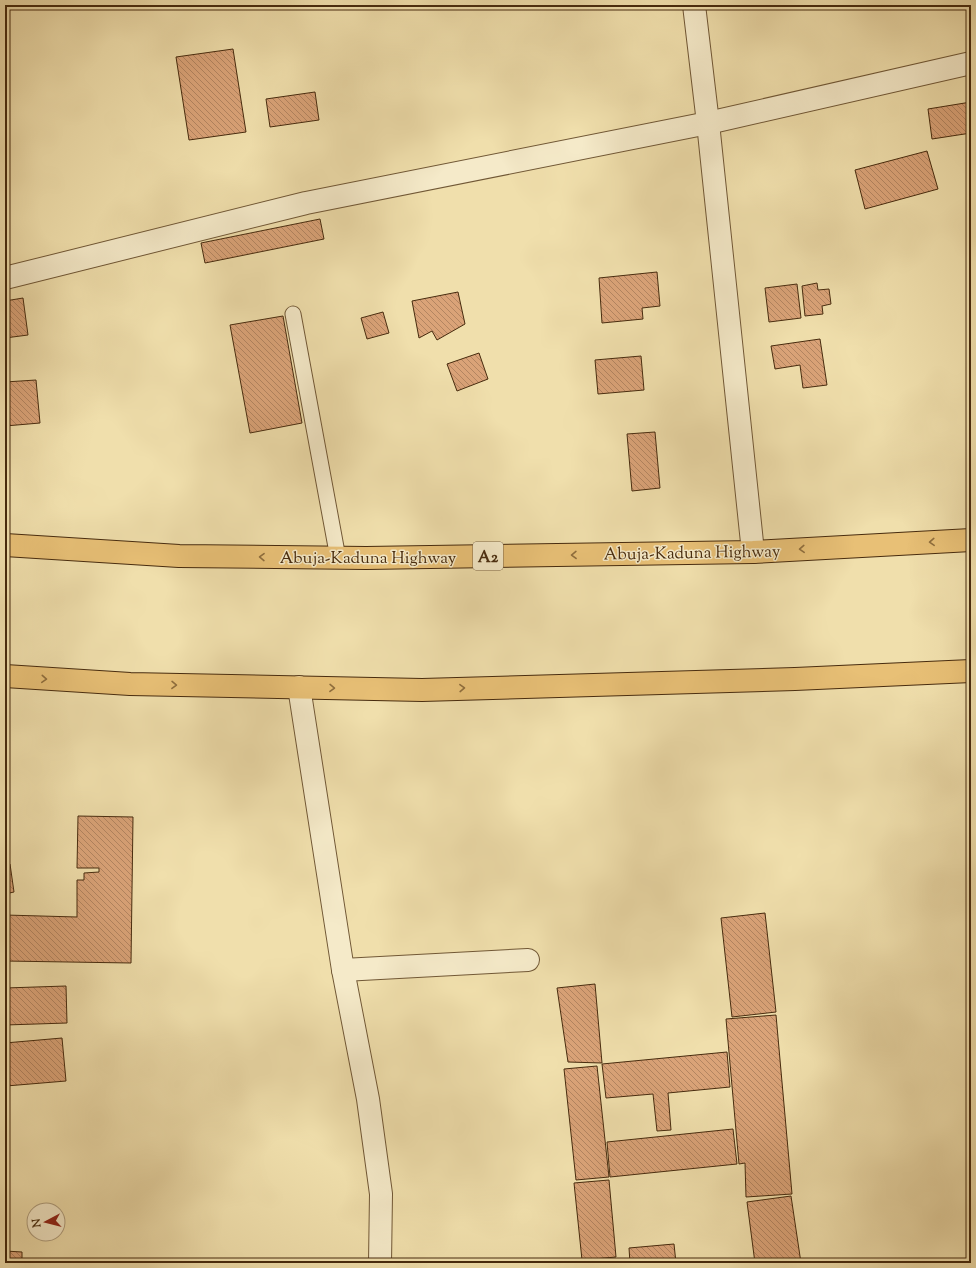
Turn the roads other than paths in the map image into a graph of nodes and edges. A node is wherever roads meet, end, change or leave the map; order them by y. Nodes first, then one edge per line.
1 (694, 5) edge
2 (971, 63) edge
3 (708, 122) junction
4 (5, 278) edge
5 (293, 314) dead end
6 (971, 540) edge
7 (5, 545) edge
8 (753, 552) junction
9 (338, 558) junction
10 (971, 671) edge
11 (5, 676) edge
12 (298, 687) junction
13 (528, 960) dead end
14 (343, 970) junction
15 (380, 1263) edge

1 - 3 street
2 - 3 street
3 - 4 street
3 - 8 street
5 - 9 lane
6 -> 8 highway, Abuja-Kaduna Highway / A2
9 -> 7 highway, Abuja-Kaduna Highway / A2
8 -> 9 highway, Abuja-Kaduna Highway / A2
12 -> 10 highway
11 -> 12 highway
12 - 14 street
13 - 14 street
14 - 15 street

